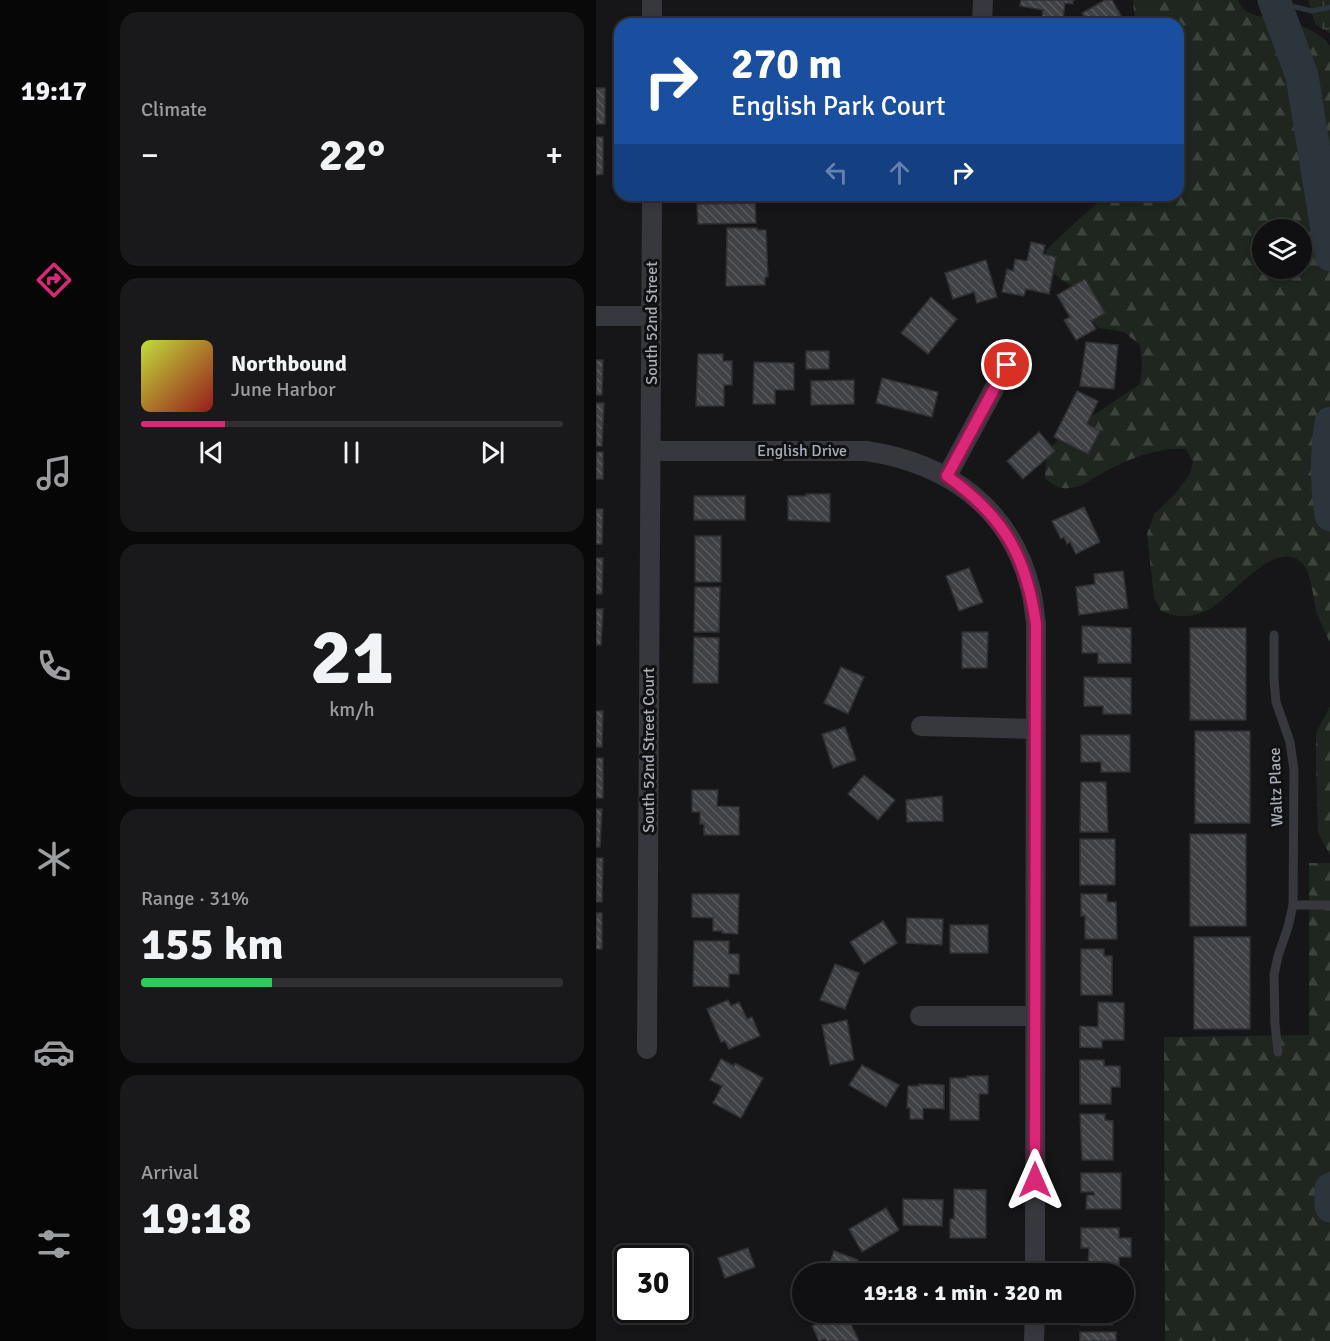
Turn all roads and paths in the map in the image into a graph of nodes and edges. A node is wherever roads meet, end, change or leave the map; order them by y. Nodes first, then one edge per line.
1 (652, 0) edge
2 (983, 0) edge
3 (652, 18) edge
4 (982, 18) edge
5 (652, 201) edge
6 (596, 316) edge
7 (652, 316) junction
8 (1007, 365) dead end
9 (651, 451) junction
10 (947, 476) junction
11 (1274, 635) dead end
12 (921, 726) dead end
13 (1036, 729) junction
14 (1293, 905) junction
15 (1331, 905) edge
16 (920, 1016) dead end
17 (1035, 1016) junction
18 (647, 1049) dead end
19 (1278, 1052) dead end
20 (1035, 1263) edge
21 (1035, 1323) edge
22 (1034, 1341) edge

1 - 3 street
2 - 4 street
5 - 7 street, South 52nd Street
6 - 7 street
7 - 9 street, South 52nd Street
8 - 10 street
9 - 10 street, English Drive
9 - 18 street, South 52nd Street Court
10 - 13 street, English Drive
11 - 14 lane, Waltz Place
12 - 13 street
13 - 17 street, English Drive
14 - 15 lane
14 - 19 lane, Waltz Place
16 - 17 street
17 - 20 street, English Drive
21 - 22 street

